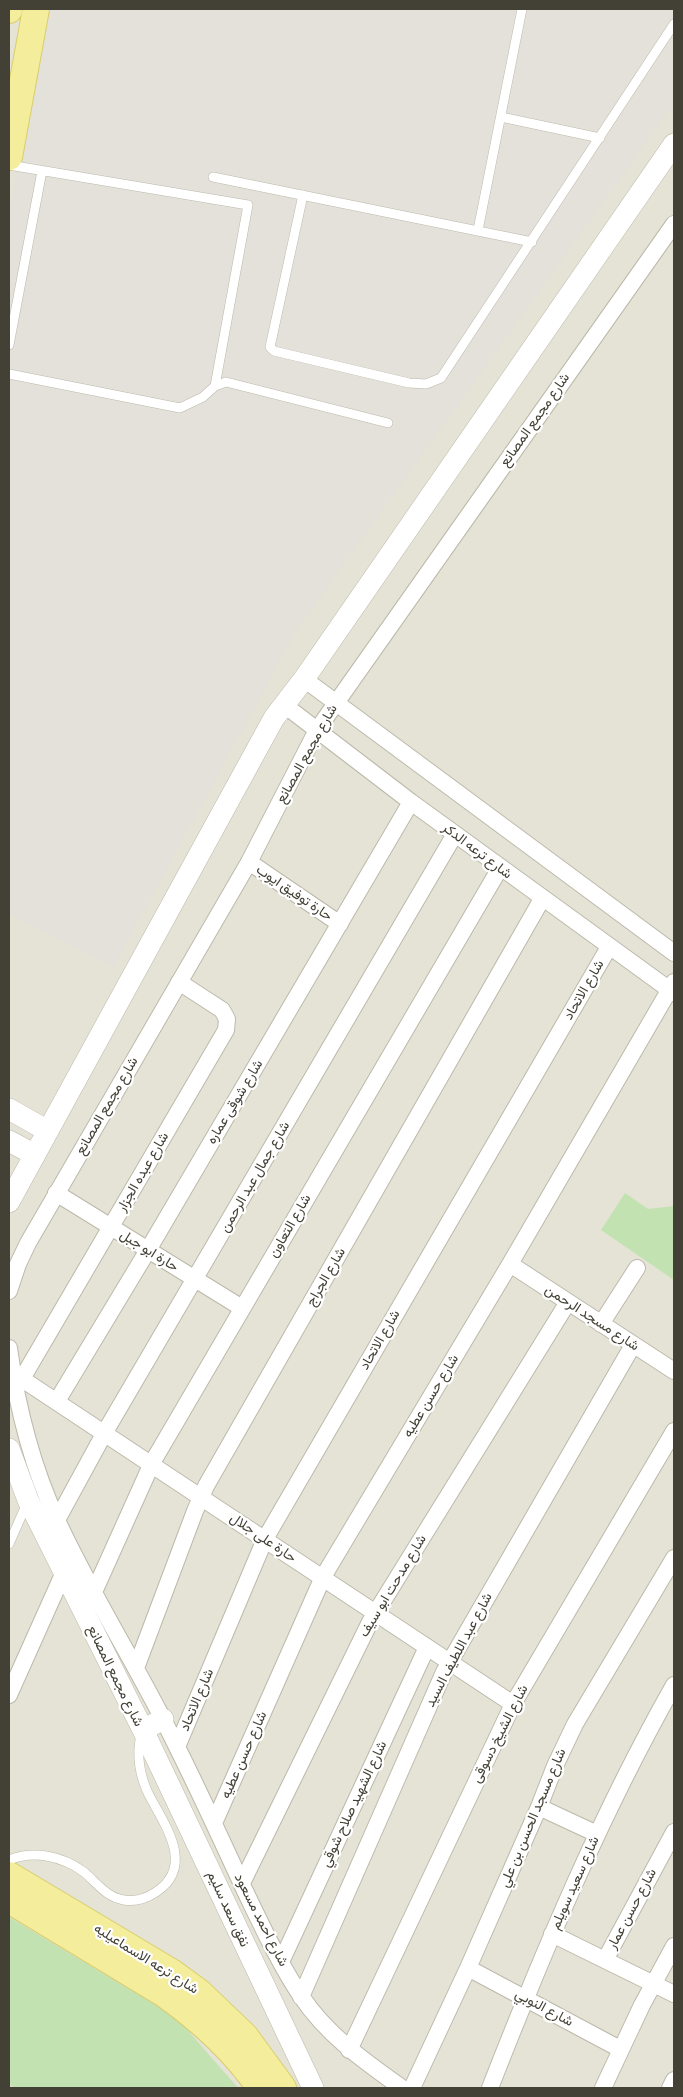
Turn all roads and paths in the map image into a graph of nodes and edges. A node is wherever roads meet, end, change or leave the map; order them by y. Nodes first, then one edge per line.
1 (36, 9) edge
2 (522, 9) edge
3 (674, 24) edge
4 (501, 117) junction
5 (600, 138) junction
6 (674, 144) edge
7 (9, 157) edge
8 (9, 165) edge
9 (42, 171) junction
10 (213, 176) dead end
11 (303, 195) junction
12 (674, 224) edge
13 (478, 230) junction
14 (532, 242) junction
15 (9, 345) edge
16 (9, 374) edge
17 (215, 386) junction
18 (388, 423) dead end
19 (304, 678) junction
20 (336, 702) junction
21 (283, 704) junction
22 (317, 730) junction
23 (411, 802) junction
24 (455, 834) junction
25 (249, 862) junction
26 (500, 868) junction
27 (542, 899) junction
28 (340, 924) junction
29 (609, 947) junction
30 (674, 953) edge
31 (179, 982) junction
32 (673, 988) edge
33 (9, 1109) edge
34 (48, 1131) junction
35 (9, 1141) edge
36 (35, 1155) junction
37 (56, 1193) junction
38 (9, 1202) edge
39 (111, 1227) junction
40 (148, 1250) junction
41 (510, 1264) junction
42 (637, 1268) dead end
43 (195, 1279) junction
44 (9, 1290) edge
45 (568, 1302) junction
46 (242, 1308) junction
47 (600, 1324) junction
48 (634, 1345) junction
49 (9, 1348) edge
50 (674, 1372) edge
51 (18, 1375) junction
52 (58, 1401) junction
53 (105, 1432) junction
54 (674, 1432) edge
55 (9, 1449) edge
56 (152, 1463) junction
57 (201, 1496) junction
58 (28, 1500) junction
59 (57, 1520) junction
60 (265, 1539) junction
61 (9, 1544) edge
62 (674, 1558) edge
63 (64, 1572) junction
64 (323, 1577) junction
65 (94, 1592) junction
66 (375, 1612) junction
67 (427, 1646) junction
68 (449, 1662) junction
69 (136, 1668) junction
70 (674, 1685) edge
71 (9, 1695) edge
72 (513, 1704) junction
73 (163, 1719) junction
74 (143, 1730) junction
75 (177, 1747) junction
76 (539, 1807) junction
77 (214, 1823) junction
78 (674, 1832) edge
79 (597, 1834) junction
80 (9, 1860) edge
81 (9, 1874) edge
82 (242, 1883) junction
83 (9, 1900) edge
84 (552, 1934) junction
85 (674, 1946) edge
86 (605, 1960) junction
87 (281, 1962) junction
88 (468, 1968) junction
89 (653, 1983) junction
90 (674, 1994) edge
91 (301, 1997) junction
92 (525, 1998) junction
93 (620, 2049) junction
94 (349, 2050) junction
95 (674, 2080) edge
96 (260, 2088) edge
97 (283, 2088) edge
98 (313, 2088) edge
99 (402, 2088) edge
100 (412, 2088) edge
101 (490, 2088) edge
102 (603, 2088) edge
103 (670, 2088) edge

1 - 7 main road
2 - 4 lane
3 - 5 lane
4 - 5 lane
4 - 13 lane
5 - 14 lane
6 - 19 street
8 - 9 lane
9 - 15 lane
9 - 17 lane
10 - 11 lane
11 - 13 lane
11 - 14 lane
12 - 20 street, شارع مجمع المصانع
13 - 14 lane
16 - 17 lane
17 - 18 lane
19 - 20 street
19 - 21 street
20 - 22 street, شارع مجمع المصانع
20 - 30 street
21 - 22 street, شارع ترعه الدكر
21 - 34 street
22 - 23 street, شارع ترعه الدكر
22 - 25 street, شارع مجمع المصانع
23 - 24 street, شارع ترعه الدكر
23 - 28 street, شارع شوقى عماره
24 - 26 street, شارع ترعه الدكر
24 - 43 street, شارع جمال عبد الرحمن
25 - 28 street, حارة توفيق ايوب
25 - 31 street, شارع مجمع المصانع
26 - 27 street, شارع ترعه الدكر
26 - 46 street, شارع التعاون
27 - 29 street, شارع ترعه الدكر
27 - 57 street, شارع الجراج
28 - 40 street, شارع شوقى عماره
29 - 32 street, شارع ترعه الدكر
29 - 60 street, شارع الاتحاد
31 - 37 street, شارع مجمع المصانع
31 - 39 street, شارع عبده الجزار
32 - 41 street, شارع حسن عطيه
33 - 34 street
34 - 36 street
35 - 36 street
36 - 38 street
37 - 39 street, حارة ابو جبل
37 - 44 street, شارع مجمع المصانع
39 - 40 street, حارة ابو جبل
39 - 51 street, شارع عبده الجزار
40 - 43 street, حارة ابو جبل
40 - 52 street, شارع شوقى عماره
41 - 45 street, شارع مسجد الرحمن
41 - 64 street, شارع حسن عطيه
42 - 47 street
43 - 46 street, حارة ابو جبل
43 - 53 street, شارع جمال عبد الرحمن
45 - 47 street, شارع مسجد الرحمن
45 - 66 street, شارع مدحت ابو سيف
46 - 56 street, شارع التعاون
47 - 48 street, شارع مسجد الرحمن
48 - 50 street, شارع مسجد الرحمن
48 - 68 street, شارع عبد اللطيف السيد
49 - 51 street, شارع مجمع المصانع
51 - 52 street, حارة على جلال
51 - 59 street, شارع مجمع المصانع
52 - 53 street, حارة على جلال
53 - 56 street, حارة على جلال
53 - 59 street, شارع جمال عبد الرحمن
54 - 72 street, شارع الشيخ دسوقى
55 - 58 street, شارع مجمع المصانع
56 - 57 street, حارة على جلال
56 - 65 street, شارع التعاون
57 - 60 street, حارة على جلال
57 - 69 street, شارع الجراج
58 - 61 lane
58 - 63 street, شارع مجمع المصانع
59 - 65 street, شارع مجمع المصانع
60 - 64 street, حارة على جلال
60 - 75 street, شارع الاتحاد
62 - 76 street, شارع مسجد الحسن بن علي
63 - 71 street
63 - 74 street, شارع مجمع المصانع
64 - 66 street, حارة على جلال
64 - 77 street, شارع حسن عطيه
65 - 69 street, شارع مجمع المصانع
66 - 67 street, حارة على جلال
66 - 82 street, شارع مدحت ابو سيف
67 - 68 street, حارة على جلال
67 - 87 street, شارع الشهيد صلاح شوقي
68 - 72 street, حارة على جلال
68 - 91 street, شارع عبد اللطيف السيد
69 - 73 street, شارع مجمع المصانع
70 - 79 street, شارع سعيد سويلم
72 - 94 street, شارع الشيخ دسوقى
73 - 74 street
73 - 75 street, شارع احمد مسعود
74 - 80 lane, شارع مجمع المصانع
74 - 98 street, نفق سعد سليم
75 - 77 street, شارع احمد مسعود
76 - 79 street
76 - 88 street, شارع مسجد الحسن بن علي
77 - 82 street, شارع احمد مسعود
78 - 86 street, شارع حسن عمار
79 - 84 street, شارع سعيد سويلم
81 - 97 main road, شارع ترعه الاسماعيليه
82 - 87 street, شارع احمد مسعود
83 - 96 main road, شارع ترعه الاسماعيليه
84 - 86 street
84 - 92 street, شارع سعيد سويلم
85 - 89 street
86 - 89 street
87 - 91 street, شارع احمد مسعود
88 - 92 street, شارع النوبي
88 - 100 street, شارع مسجد الحسن بن علي
89 - 90 street
89 - 93 street
91 - 94 street, شارع احمد مسعود
92 - 93 street, شارع النوبي
92 - 101 street, شارع سعيد سويلم
93 - 102 street
94 - 99 street, شارع احمد مسعود
95 - 103 street

